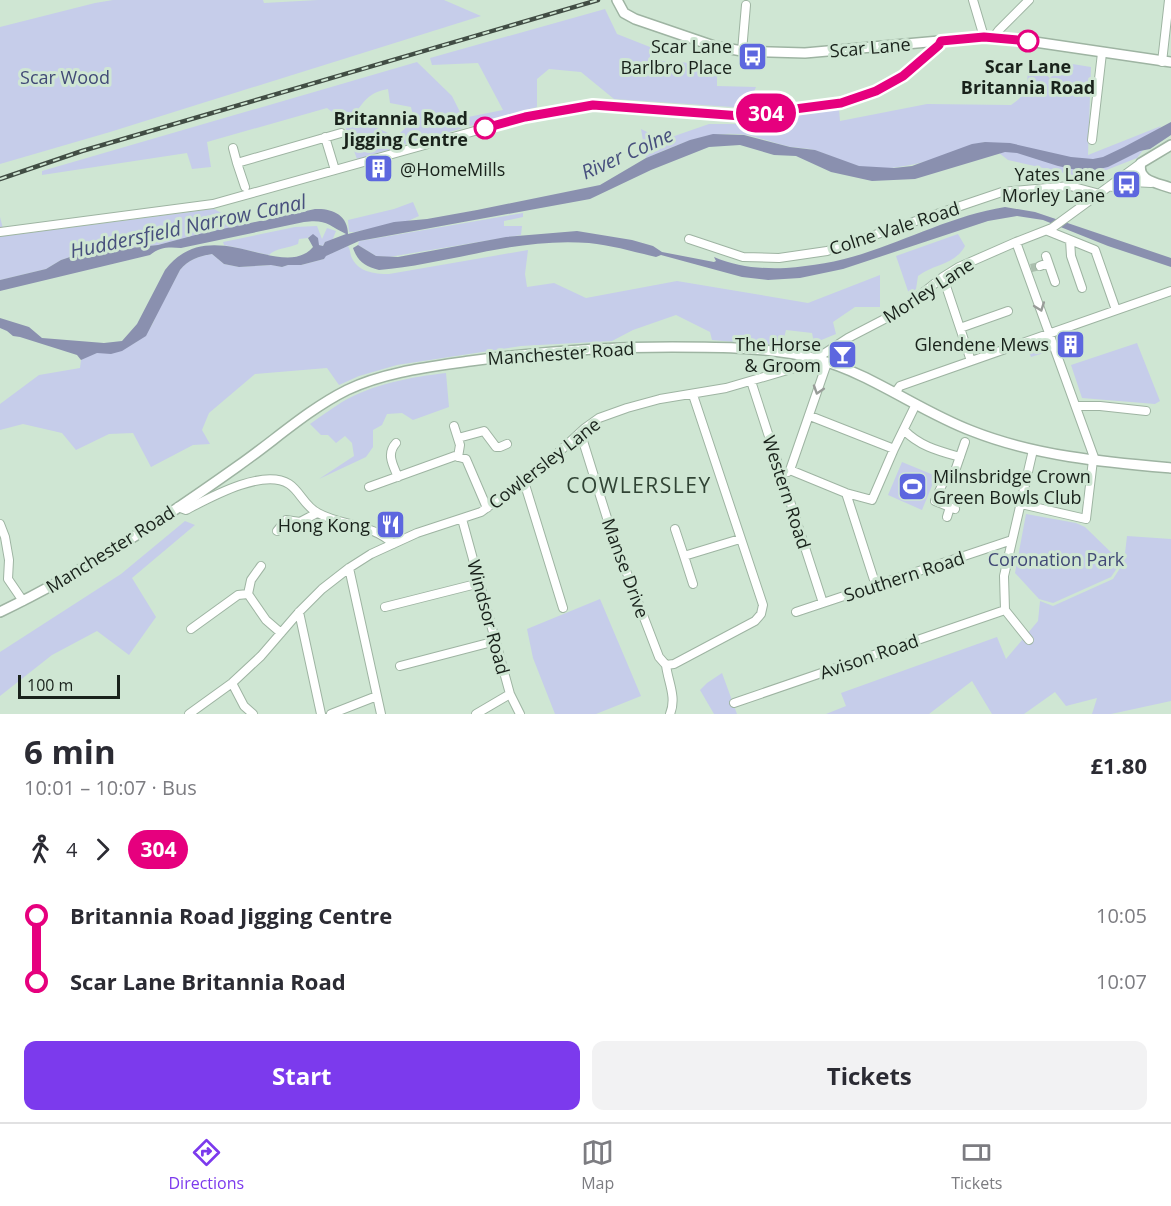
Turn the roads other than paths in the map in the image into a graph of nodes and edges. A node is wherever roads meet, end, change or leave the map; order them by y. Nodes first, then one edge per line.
1 (973, 0) edge
2 (1029, 0) edge
3 (1169, 0) edge
4 (618, 3) edge
5 (746, 5) dead end
6 (989, 37) junction
7 (941, 41) junction
8 (742, 51) junction
9 (1102, 53) junction
10 (1167, 62) edge
11 (341, 133) dead end
12 (325, 137) junction
13 (1092, 140) dead end
14 (1171, 145) edge
15 (233, 148) dead end
16 (237, 163) junction
17 (1141, 163) junction
18 (335, 170) junction
19 (1158, 183) junction
20 (245, 187) dead end
21 (1171, 188) edge
22 (1102, 192) junction
23 (1050, 230) junction
24 (0, 232) edge
25 (689, 240) dead end
26 (1070, 240) junction
27 (1016, 242) junction
28 (1040, 266) dead end
29 (943, 277) junction
30 (1055, 282) dead end
31 (1082, 288) dead end
32 (1171, 291) edge
33 (1116, 310) junction
34 (1008, 311) dead end
35 (960, 328) junction
36 (1049, 333) junction
37 (822, 361) junction
38 (971, 361) junction
39 (752, 381) junction
40 (895, 393) junction
41 (693, 394) junction
42 (916, 404) junction
43 (1076, 406) junction
44 (1146, 411) dead end
45 (810, 416) junction
46 (454, 426) dead end
47 (903, 430) junction
48 (579, 434) junction
49 (458, 438) junction
50 (965, 442) dead end
51 (396, 443) dead end
52 (507, 444) dead end
53 (894, 449) junction
54 (1033, 450) junction
55 (458, 456) junction
56 (960, 457) junction
57 (1094, 460) junction
58 (1171, 468) edge
59 (790, 470) junction
60 (781, 475) junction
61 (398, 477) junction
62 (522, 481) junction
63 (369, 487) dead end
64 (846, 493) junction
65 (1021, 504) junction
66 (178, 507) junction
67 (487, 508) junction
68 (317, 513) junction
69 (947, 517) dead end
70 (462, 519) junction
71 (0, 524) edge
72 (675, 529) dead end
73 (278, 531) dead end
74 (740, 539) junction
75 (1012, 540) junction
76 (393, 544) junction
77 (684, 556) junction
78 (261, 566) dead end
79 (349, 568) junction
80 (480, 583) junction
81 (693, 584) dead end
82 (876, 586) junction
83 (248, 594) junction
84 (23, 601) junction
85 (823, 603) junction
86 (385, 607) dead end
87 (563, 608) dead end
88 (1005, 610) junction
89 (0, 612) edge
90 (299, 612) junction
91 (796, 612) dead end
92 (191, 629) dead end
93 (281, 633) junction
94 (1029, 640) dead end
95 (496, 642) junction
96 (666, 665) junction
97 (400, 666) dead end
98 (232, 683) junction
99 (510, 694) junction
100 (377, 696) junction
101 (734, 703) dead end
102 (189, 714) edge
103 (253, 714) edge
104 (321, 714) edge
105 (331, 714) edge
106 (381, 714) edge
107 (476, 714) edge
108 (520, 714) edge
109 (670, 714) edge

1 - 6 street
2 - 6 street
3 - 10 street
4 - 8 main road, Scar Lane
5 - 8 street
6 - 7 main road, Scar Lane
6 - 9 main road, Scar Lane
7 - 8 main road, Scar Lane
7 - 18 street
9 - 10 main road, Scar Lane
9 - 13 street
11 - 12 street
12 - 16 street
12 - 18 street
14 - 17 main road, Morley Lane
15 - 16 street
16 - 20 street
17 - 19 main road
17 - 22 street, Morley Lane
18 - 24 street
19 - 21 main road
19 - 22 street, Morley Lane
22 - 23 street, Morley Lane
22 - 25 street, Colne Vale Road
23 - 26 street
23 - 27 street, Morley Lane
26 - 31 street
26 - 33 street
27 - 29 street, Morley Lane
27 -> 36 street
28 - 30 street
29 - 35 street
29 - 37 street, Morley Lane
32 - 33 street
33 - 36 street
34 - 35 street
35 - 38 street
36 - 38 street
36 - 43 street
37 - 39 street, Cowlersley Lane
37 - 40 main road, Manchester Road
37 -> 45 street
37 - 66 main road, Manchester Road
38 - 40 street
39 - 41 street, Cowlersley Lane
39 - 60 street, Western Road
40 - 42 main road, Manchester Road
41 - 48 street, Cowlersley Lane
41 - 74 street
42 - 47 street
42 - 54 main road, Manchester Road
43 - 44 street
43 - 57 street
45 - 53 street
45 - 59 street
46 - 49 street
47 - 53 street
47 - 56 street
48 - 62 street, Cowlersley Lane
48 - 96 street, Manse Drive
49 - 52 street
49 - 55 street
50 - 56 street
51 - 61 street
53 - 64 street
54 - 57 main road, Manchester Road
54 - 65 street
55 - 61 street
55 - 67 street
56 - 69 street
57 - 58 main road, Manchester Road
57 - 65 street
59 - 60 street
59 - 64 street
60 - 85 street, Western Road
61 - 63 street
62 - 67 street, Cowlersley Lane
62 - 87 street
64 - 82 street
65 - 75 street
66 - 68 street
66 - 84 main road, Manchester Road
67 - 70 street, Cowlersley Lane
68 - 73 street
68 - 76 street
70 - 76 street, Cowlersley Lane
70 - 80 street, Windsor Road
71 - 84 street
72 - 77 street
74 - 77 street
74 - 96 street
75 - 82 street, Southern Road
75 - 88 street
76 - 79 street, Cowlersley Lane
77 - 81 street
78 - 83 street
79 - 90 street, Cowlersley Lane
79 - 100 street
80 - 86 street
80 - 95 street, Windsor Road
82 - 85 street, Southern Road
83 - 92 street
83 - 93 street
84 - 89 main road, Manchester Road
85 - 91 street, Southern Road
88 - 94 street
88 - 101 street, Avison Road
90 - 93 street, Cowlersley Lane
90 - 104 street
93 - 98 street, Cowlersley Lane
95 - 97 street
95 - 99 street, Windsor Road
96 - 109 street, Manse Drive
98 - 102 street, Cowlersley Lane
98 - 103 street
99 - 107 street
99 - 108 street, Windsor Road
100 - 105 street
100 - 106 street

